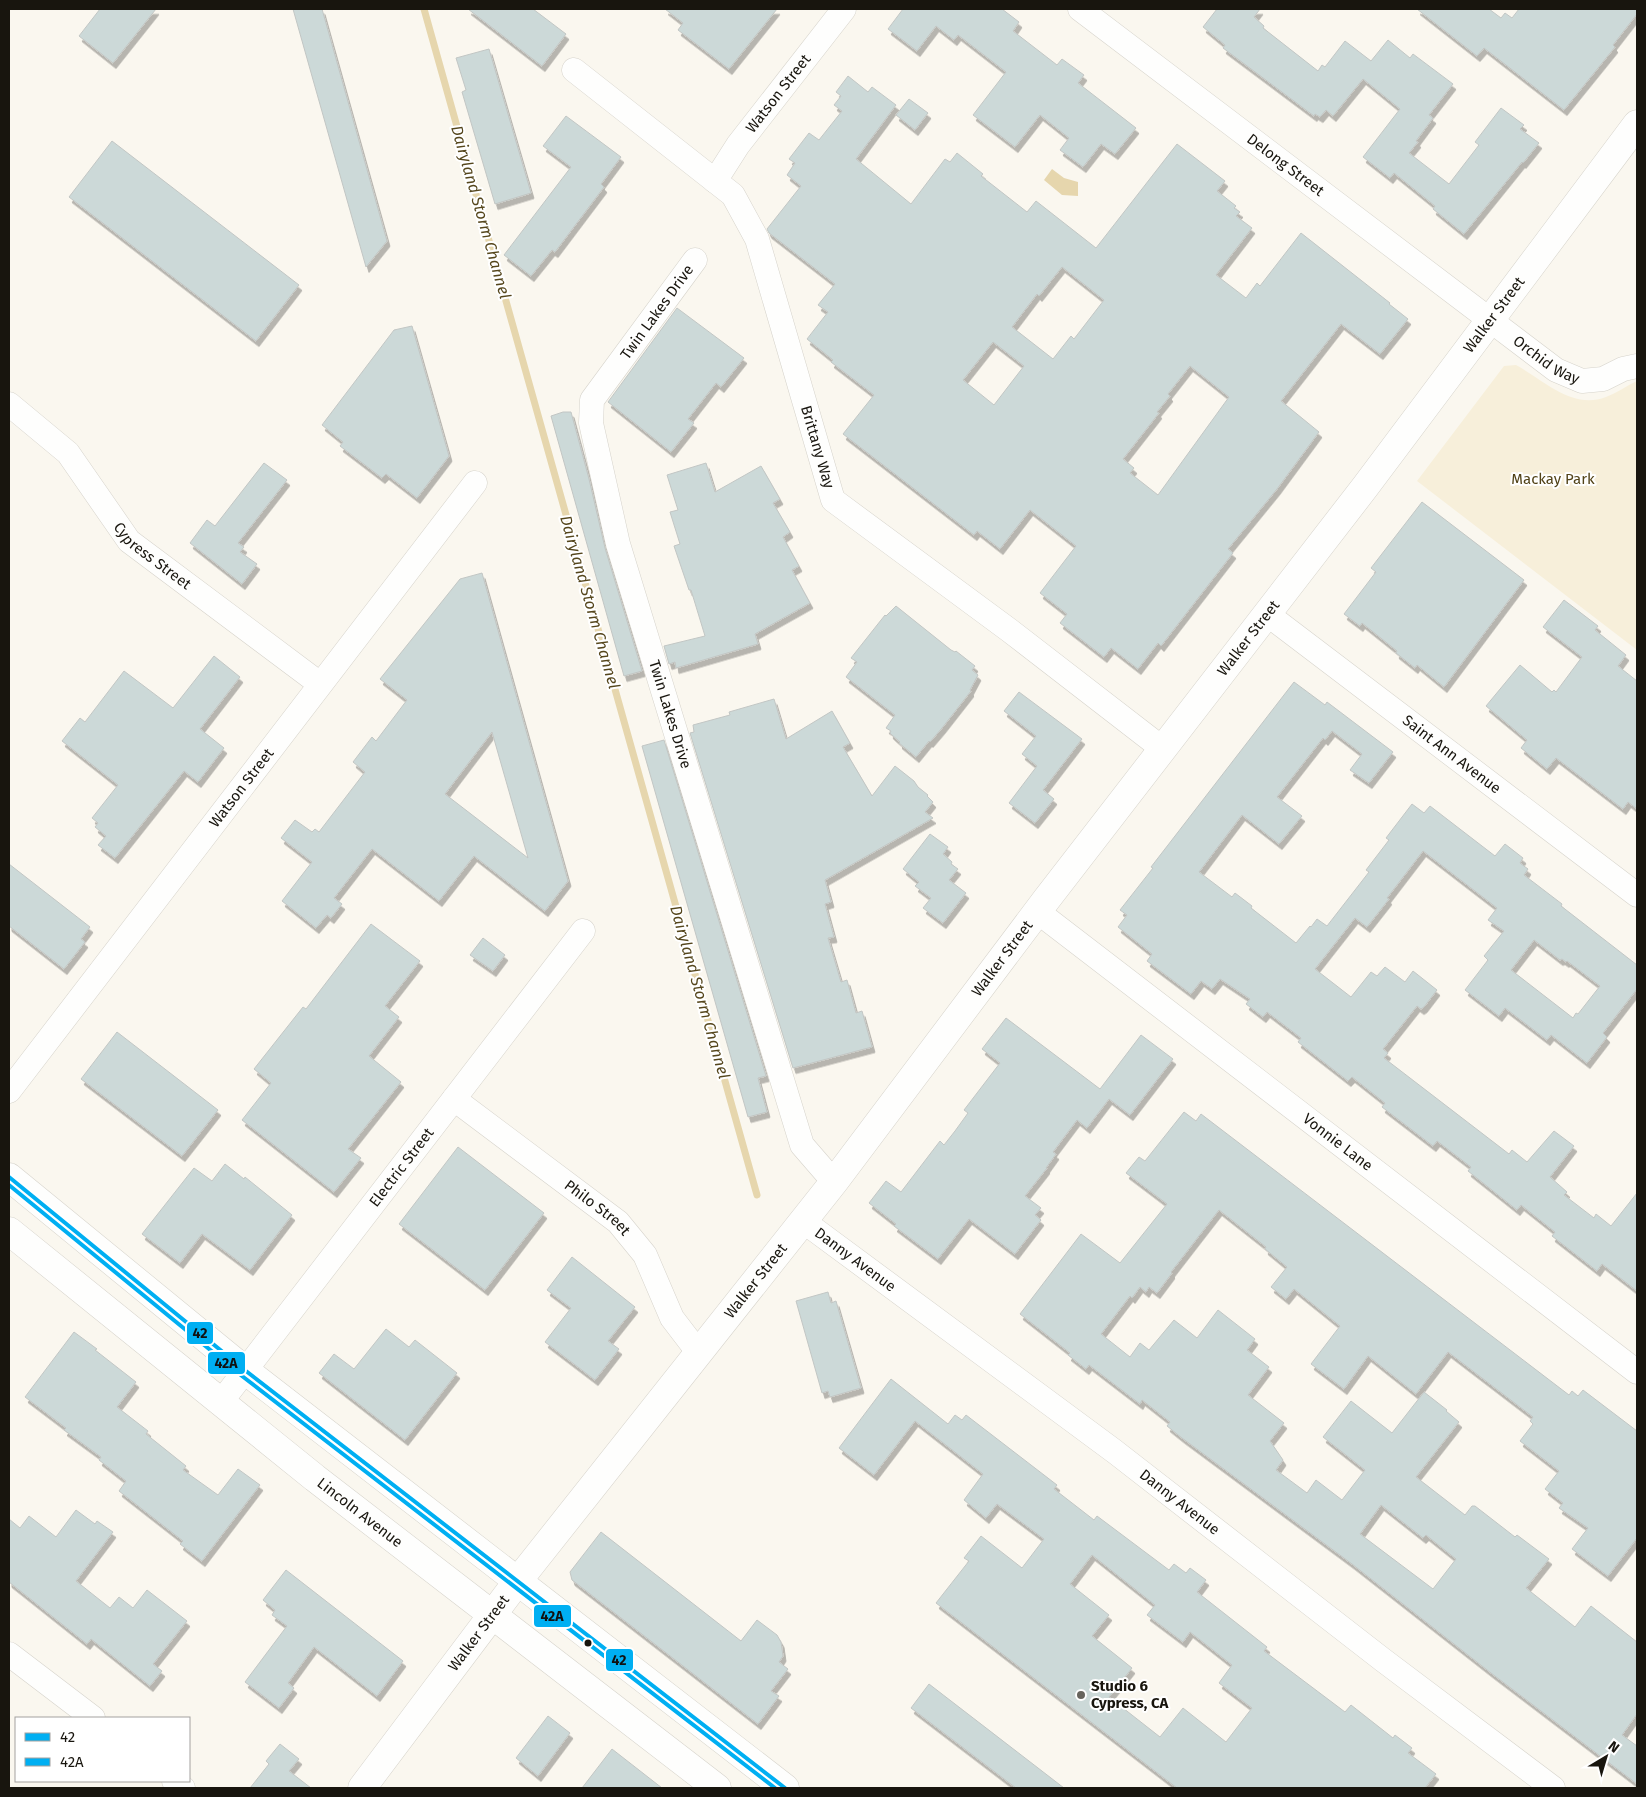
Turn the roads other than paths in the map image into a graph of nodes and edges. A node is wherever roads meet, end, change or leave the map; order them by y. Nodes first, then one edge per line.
1 (844, 9) edge
2 (1080, 9) edge
3 (574, 70) dead end
4 (1637, 124) edge
5 (714, 181) junction
6 (695, 260) dead end
7 (1491, 319) junction
8 (1637, 366) edge
9 (9, 404) edge
10 (475, 483) dead end
11 (1267, 614) junction
12 (320, 684) junction
13 (1163, 749) junction
14 (1637, 895) edge
15 (1038, 912) junction
16 (583, 931) dead end
17 (9, 1091) edge
18 (454, 1099) junction
19 (9, 1177) edge
20 (834, 1182) junction
21 (803, 1221) junction
22 (9, 1231) edge
23 (698, 1352) junction
24 (246, 1371) junction
25 (1637, 1372) edge
26 (221, 1402) junction
27 (517, 1582) junction
28 (493, 1614) junction
29 (9, 1654) edge
30 (91, 1717) edge
31 (362, 1788) edge
32 (717, 1788) edge
33 (785, 1788) edge
34 (1553, 1788) edge

1 - 5 street, Watson Street
2 - 7 street, Delong Street
3 - 5 street, Brittany Way
4 - 7 main road, Walker Street
5 - 13 street, Brittany Way
6 - 20 street, Twin Lakes Drive
7 - 8 street, Orchid Way
7 - 11 main road, Walker Street
9 - 12 street, Cypress Street
10 - 12 street, Watson Street
11 - 13 main road, Walker Street
11 - 14 street, Saint Ann Avenue
12 - 17 street, Watson Street
13 - 15 main road, Walker Street
15 - 20 main road, Walker Street
15 - 25 street, Vonnie Lane
16 - 18 street, Electric Street
18 - 23 street, Philo Street
18 - 24 street, Electric Street
19 - 24 main road
20 - 21 main road, Walker Street
21 - 23 main road, Walker Street
21 - 34 street, Danny Avenue
22 - 26 main road, Lincoln Avenue
23 - 27 main road, Walker Street
24 - 26 street, Electric Street
24 - 27 main road
26 - 28 main road, Lincoln Avenue
27 - 28 main road, Walker Street
27 - 33 main road
28 - 31 main road, Walker Street
28 - 32 main road, Lincoln Avenue
29 - 30 street

